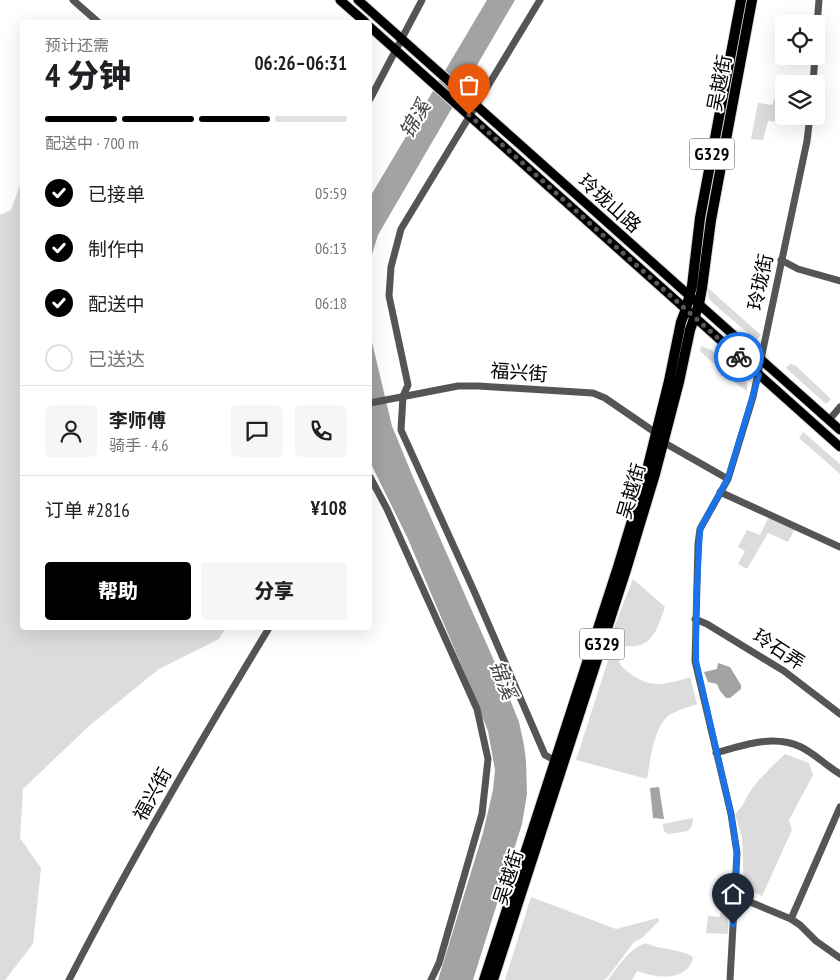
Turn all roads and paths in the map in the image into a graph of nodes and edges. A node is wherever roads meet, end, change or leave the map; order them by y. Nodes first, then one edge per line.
1 (74, 0) edge
2 (340, 0) edge
3 (358, 0) edge
4 (422, 0) edge
5 (540, 0) edge
6 (741, 0) edge
7 (752, 0) edge
8 (819, 0) edge
9 (818, 15) edge
10 (96, 20) edge
11 (363, 20) edge
12 (372, 29) edge
13 (402, 39) junction
14 (396, 50) junction
15 (372, 95) edge
16 (475, 104) junction
17 (469, 115) junction
18 (809, 125) edge
19 (781, 260) junction
20 (840, 281) edge
21 (690, 295) junction
22 (699, 304) junction
23 (686, 309) junction
24 (695, 316) junction
25 (761, 360) junction
26 (759, 375) junction
27 (402, 396) junction
28 (372, 403) edge
29 (840, 407) edge
30 (829, 420) junction
31 (840, 430) edge
32 (656, 433) junction
33 (663, 442) junction
34 (840, 447) edge
35 (728, 478) junction
36 (372, 481) edge
37 (720, 492) junction
38 (840, 547) edge
39 (696, 619) junction
40 (268, 630) edge
41 (840, 714) edge
42 (716, 752) junction
43 (556, 760) junction
44 (840, 774) edge
45 (840, 807) edge
46 (734, 897) junction
47 (791, 919) junction
48 (840, 958) edge
49 (69, 980) edge
50 (430, 980) edge
51 (484, 980) edge
52 (493, 980) edge
53 (730, 980) edge

1 - 10 street
2 - 11 main road
3 - 13 main road, 玲珑山路
4 - 13 street
5 - 16 street
6 - 21 highway, 吴越街 / G329
7 - 22 highway, 吴越街 / G329
8 - 9 street
12 - 14 main road, 玲珑山路
13 - 14 street
13 - 16 main road, 玲珑山路
14 - 15 street
14 - 17 main road, 玲珑山路
16 - 17 street
16 - 21 main road, 玲珑山路
17 - 23 main road, 玲珑山路
17 - 27 street
18 - 19 street, 玲珑街
19 - 20 street
19 - 25 street, 玲珑街
21 - 22 main road, 玲珑山路
21 - 23 highway, 吴越街 / G329
22 - 24 highway, 吴越街 / G329
22 - 25 main road, 玲珑山路
23 - 24 main road, 玲珑山路
23 - 32 highway, 吴越街 / G329
24 - 26 main road, 玲珑山路
24 - 33 highway, 吴越街 / G329
25 - 26 street, 玲珑街
25 - 30 main road, 玲珑山路
26 - 34 main road, 玲珑山路
26 - 35 street, 玲珑街
27 - 28 street, 福兴街
27 - 32 street, 福兴街
27 - 43 street
29 - 30 street
30 - 31 main road, 玲珑山路
32 - 43 highway, 吴越街 / G329
33 - 35 street
33 - 52 highway, 吴越街 / G329
35 - 37 street, 玲珑街
36 - 50 street
37 - 38 street
37 - 39 street, 玲珑街
39 - 41 street, 玲石弄
39 - 42 street, 玲珑街
40 - 49 street, 福兴街
42 - 44 street
42 - 46 street, 玲珑街
43 - 51 highway, 吴越街 / G329
45 - 47 street
46 - 47 street
46 - 53 street, 玲珑街
47 - 48 street

